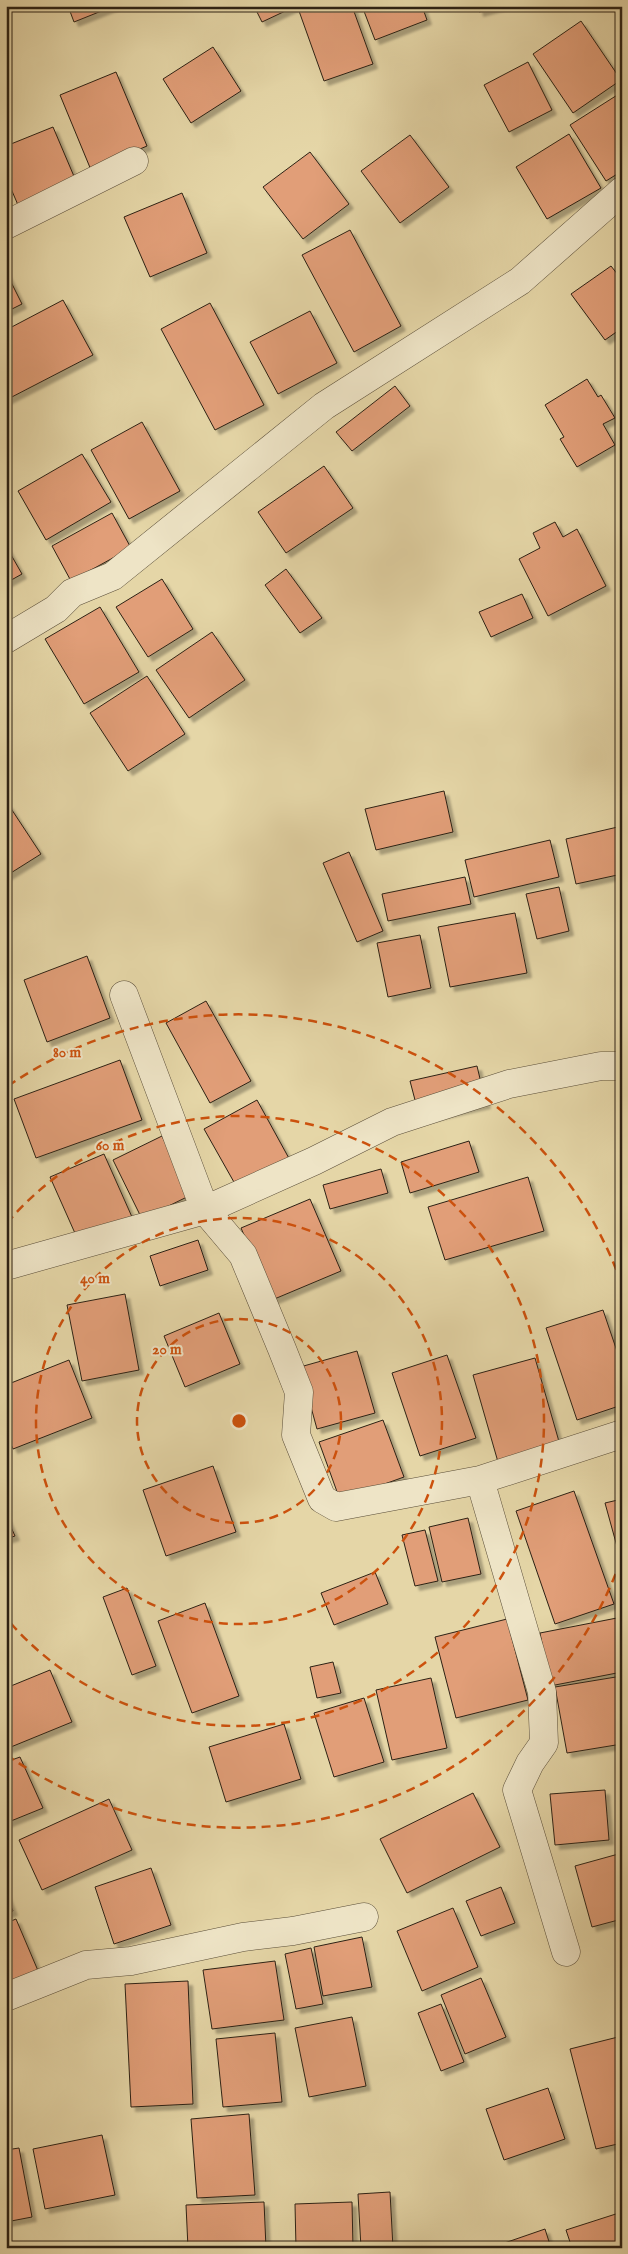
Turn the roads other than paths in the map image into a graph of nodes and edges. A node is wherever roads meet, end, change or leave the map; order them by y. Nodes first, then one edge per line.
1 (134, 161) dead end
2 (622, 191) edge
3 (6, 224) edge
4 (6, 639) edge
5 (124, 995) dead end
6 (622, 1066) edge
7 (205, 1210) junction
8 (6, 1266) edge
9 (622, 1434) edge
10 (480, 1480) junction
11 (364, 1917) dead end
12 (566, 1952) dead end
13 (6, 1997) edge

1 - 3 street
2 - 4 street
5 - 7 street
6 - 7 street
7 - 8 street
7 - 10 street
9 - 10 street
10 - 12 street
11 - 13 street

